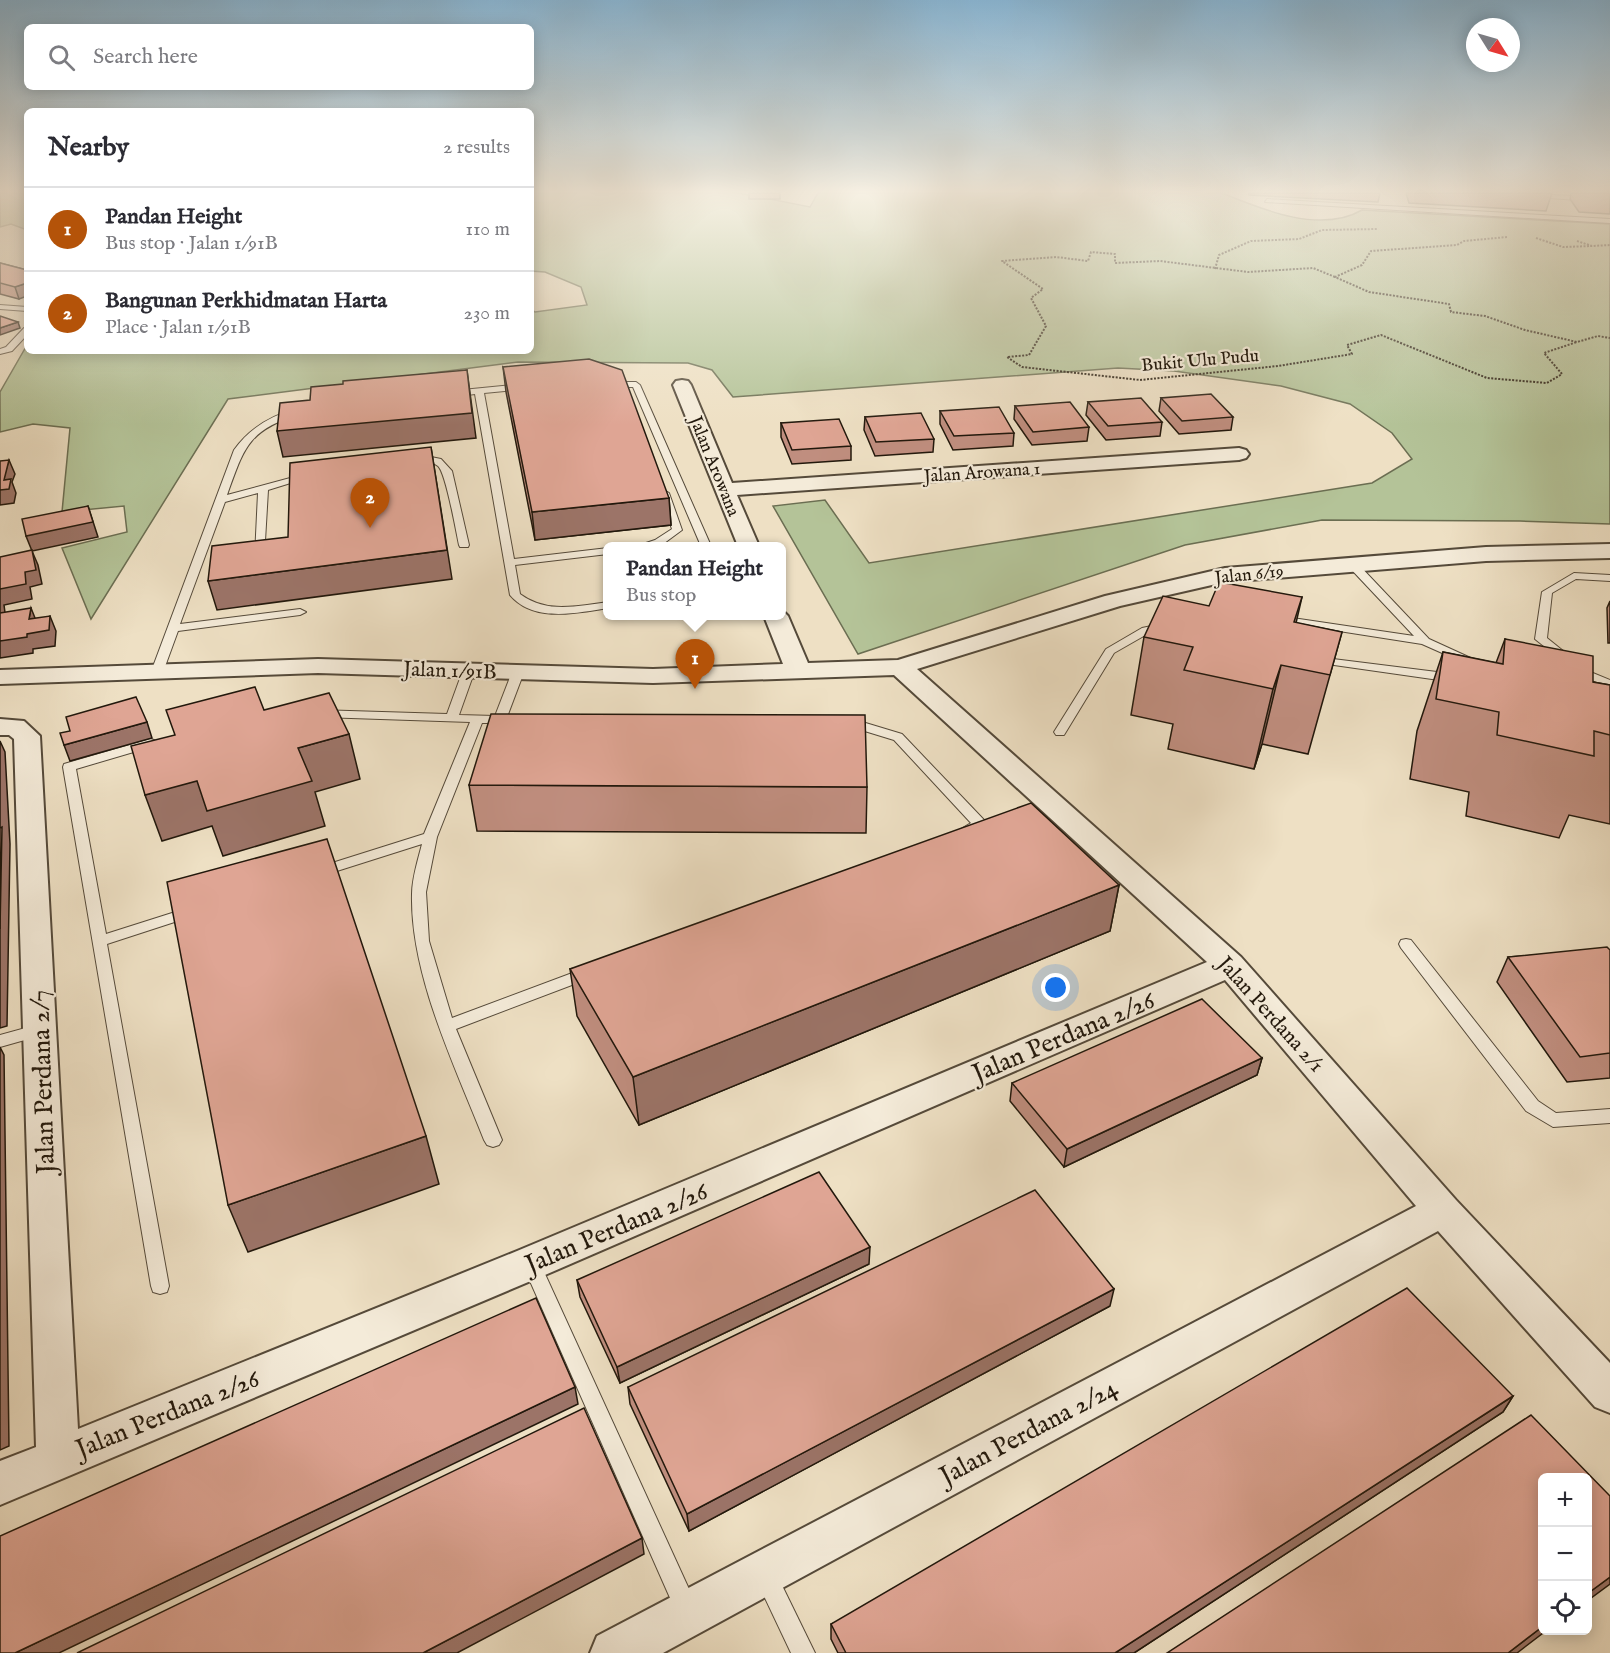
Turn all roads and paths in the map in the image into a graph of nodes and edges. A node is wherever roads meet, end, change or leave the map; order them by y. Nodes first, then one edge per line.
1 (1015, 270) edge
2 (1228, 270) edge
3 (1278, 270) edge
4 (1318, 270) edge
5 (1349, 270) edge
6 (1335, 277) junction
7 (0, 307) edge
8 (24, 309) edge
9 (24, 333) edge
10 (1610, 338) edge
11 (1577, 342) junction
12 (0, 352) edge
13 (604, 383) edge
14 (535, 386) edge
15 (682, 386) dead end
16 (479, 391) junction
17 (444, 395) edge
18 (309, 409) edge
19 (1239, 454) dead end
20 (400, 460) edge
21 (315, 475) edge
22 (661, 485) edge
23 (263, 487) junction
24 (725, 490) junction
25 (220, 500) junction
26 (659, 542) edge
27 (704, 542) edge
28 (746, 542) edge
29 (464, 545) dead end
30 (1610, 551) edge
31 (603, 552) edge
32 (260, 557) edge
33 (509, 562) junction
34 (1353, 565) junction
35 (1610, 578) edge
36 (603, 606) edge
37 (300, 612) dead end
38 (1263, 616) edge
39 (778, 620) edge
40 (1175, 624) edge
41 (173, 628) junction
42 (1425, 641) junction
43 (1308, 659) edge
44 (1479, 665) edge
45 (900, 667) junction
46 (469, 670) junction
47 (157, 672) junction
48 (518, 672) junction
49 (799, 672) junction
50 (0, 677) edge
51 (1461, 680) edge
52 (1610, 684) edge
53 (306, 713) edge
54 (452, 718) junction
55 (477, 718) junction
56 (500, 720) junction
57 (524, 720) edge
58 (831, 722) edge
59 (0, 727) edge
60 (1060, 732) dead end
61 (159, 741) edge
62 (958, 833) edge
63 (430, 837) junction
64 (305, 876) edge
65 (202, 909) edge
66 (99, 941) junction
67 (1406, 944) dead end
68 (1230, 965) junction
69 (602, 967) edge
70 (447, 1026) junction
71 (40, 1030) junction
72 (0, 1041) edge
73 (1610, 1116) edge
74 (493, 1140) dead end
75 (1443, 1211) junction
76 (531, 1263) junction
77 (159, 1286) dead end
78 (1610, 1393) edge
79 (58, 1458) junction
80 (0, 1483) edge
81 (763, 1573) junction
82 (688, 1613) junction
83 (614, 1653) edge
84 (803, 1653) edge

1 - 11 path, Bukit Ulu Pudu
2 - 3 path, Bukit Ulu Pudu
4 - 6 path, Bukit Ulu Pudu
5 - 6 path
6 - 11 path, Bukit Ulu Pudu
7 - 8 lane
9 - 12 lane
10 - 11 path, Bukit Ulu Pudu
13 - 27 lane
14 - 16 lane
15 - 24 street, Jalan Arowana
16 - 17 lane
16 - 33 lane
18 - 25 lane
19 - 24 street, Jalan Arowana 1
20 - 29 lane
21 - 23 lane
22 - 26 lane
23 - 25 lane
23 - 32 lane
24 - 28 street, Jalan Arowana
25 - 41 lane
30 - 34 street, Jalan 6/19
31 - 33 lane
33 - 36 lane
34 - 42 lane
34 - 45 street, Jalan 6/19
35 - 52 lane
37 - 41 lane
38 - 42 lane
39 - 49 street
40 - 60 lane
41 - 47 lane
42 - 44 lane
43 - 51 lane
45 - 49 street, Jalan 1/91B
45 - 68 street, Jalan Perdana 2/1
46 - 47 street, Jalan 1/91B
46 - 48 street, Jalan 1/91B
46 - 54 lane
47 - 50 street, Jalan 1/91B
48 - 49 street, Jalan 1/91B
48 - 56 lane
53 - 54 lane
54 - 55 lane
55 - 56 lane
55 - 63 lane
56 - 57 lane
58 - 62 lane
59 - 71 street, Jalan Perdana 2/7
61 - 66 lane
63 - 64 lane
63 - 70 lane
65 - 66 lane
66 - 77 lane
67 - 73 lane
68 - 75 street, Jalan Perdana 2/1
68 - 76 street, Jalan Perdana 2/26
69 - 70 lane
70 - 74 lane
71 - 72 lane
71 - 79 street, Jalan Perdana 2/7
75 - 78 street, Jalan Perdana 2/1
75 - 81 street, Jalan Perdana 2/24
76 - 79 street, Jalan Perdana 2/26
76 - 82 lane
79 - 80 street, Jalan Perdana 2/26
81 - 82 street, Jalan Perdana 2/24
81 - 84 lane
82 - 83 street, Jalan Perdana 2/24

